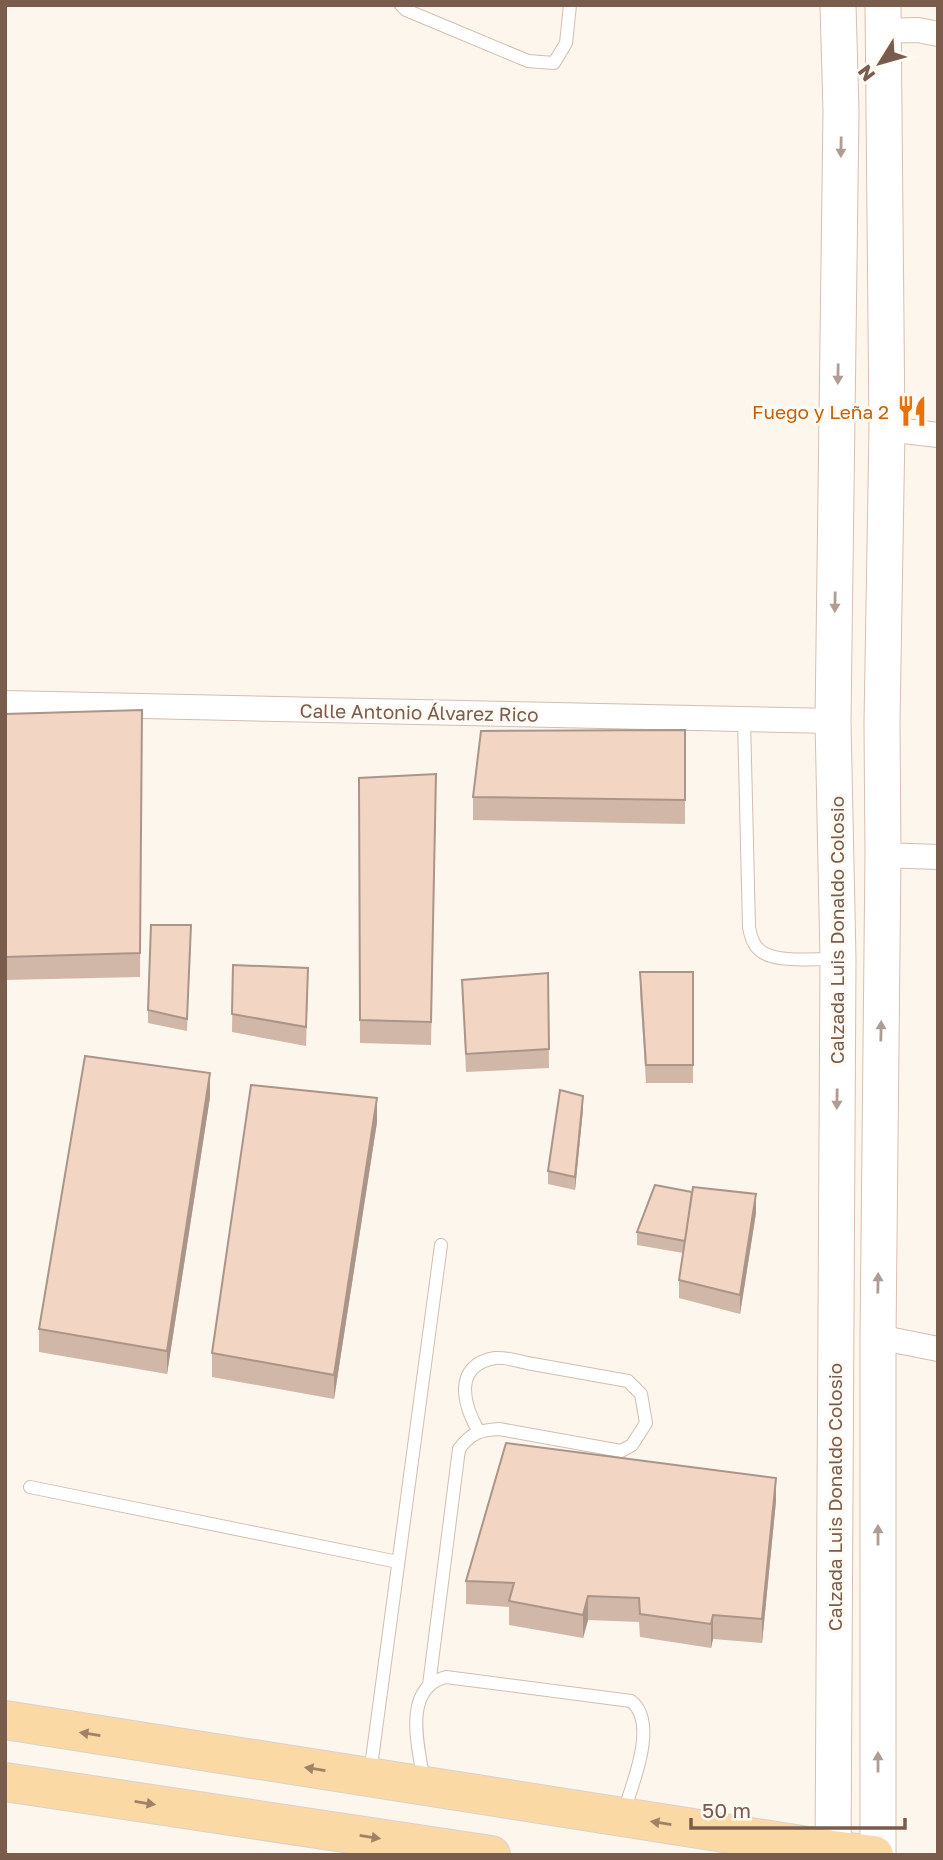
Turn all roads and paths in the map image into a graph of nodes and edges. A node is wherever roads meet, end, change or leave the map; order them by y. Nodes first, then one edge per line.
1 (401, 5) edge
2 (570, 5) edge
3 (883, 18) edge
4 (838, 22) edge
5 (938, 34) edge
6 (886, 110) junction
7 (841, 111) junction
8 (887, 429) junction
9 (938, 435) edge
10 (5, 703) edge
11 (744, 719) junction
12 (833, 721) junction
13 (882, 723) junction
14 (883, 855) junction
15 (938, 857) edge
16 (838, 959) junction
17 (441, 1245) dead end
18 (834, 1337) junction
19 (878, 1337) junction
20 (938, 1349) edge
21 (478, 1430) junction
22 (30, 1487) dead end
23 (398, 1562) junction
24 (429, 1685) junction
25 (5, 1720) edge
26 (370, 1777) junction
27 (5, 1782) edge
28 (425, 1786) junction
29 (622, 1817) junction
30 (833, 1853) edge
31 (491, 1855) edge
32 (876, 1855) edge

1 - 2 lane
3 - 4 main road
3 - 5 street
3 - 6 main road
4 - 7 main road, Calzada Luis Donaldo Colosio
6 - 7 main road
6 - 8 main road
7 -> 12 main road, Calzada Luis Donaldo Colosio
8 - 9 street
8 - 13 main road
10 - 11 street, Calle Antonio Álvarez Rico
11 - 12 street, Calle Antonio Álvarez Rico
11 - 16 lane
12 - 13 main road
12 - 16 main road, Calzada Luis Donaldo Colosio
13 - 14 main road
14 - 15 street
19 -> 14 main road
16 -> 18 main road, Calzada Luis Donaldo Colosio
17 - 23 lane
18 - 19 main road
18 - 30 main road, Calzada Luis Donaldo Colosio
19 - 20 street
32 -> 19 main road
21 - 21 lane
21 - 24 lane
22 - 23 lane
23 - 26 lane
24 - 28 lane
24 - 29 lane
26 -> 25 main road
26 - 28 main road
27 -> 31 main road
28 - 29 main road
30 -> 29 main road
30 - 32 main road

